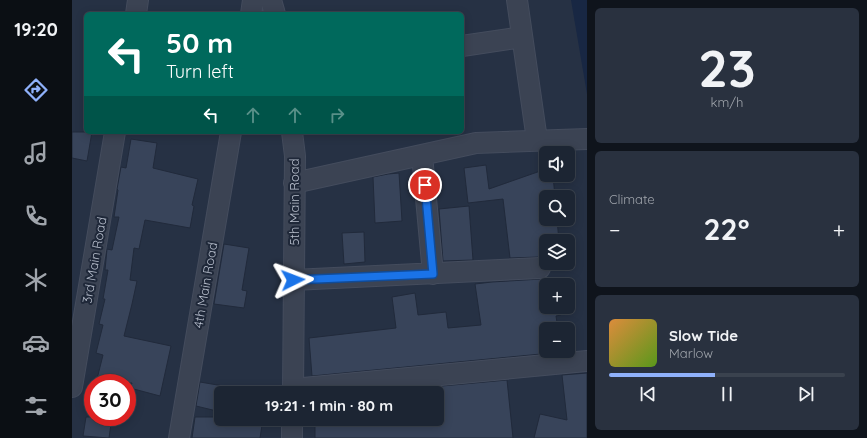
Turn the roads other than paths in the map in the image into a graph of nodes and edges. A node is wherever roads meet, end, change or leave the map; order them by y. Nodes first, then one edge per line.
1 (138, 0) edge
2 (254, 0) edge
3 (271, 0) edge
4 (517, 0) edge
5 (136, 12) edge
6 (251, 12) edge
7 (274, 12) edge
8 (522, 37) junction
9 (464, 46) edge
10 (116, 134) edge
11 (231, 134) edge
12 (292, 134) edge
13 (581, 139) edge
14 (537, 140) junction
15 (422, 155) junction
16 (294, 183) junction
17 (539, 268) edge
18 (433, 274) junction
19 (293, 280) junction
20 (587, 361) edge
21 (293, 386) edge
22 (342, 386) edge
23 (72, 387) edge
24 (292, 426) edge
25 (179, 438) edge
26 (292, 438) edge

1 - 5 street
2 - 6 street
3 - 7 street
4 - 8 street
8 - 9 street
8 - 14 street
10 - 23 street, 3rd Main Road
11 - 25 street, 4th Main Road
12 - 16 street, 5th Main Road
13 - 14 street
14 - 15 street
15 - 16 street
15 - 18 street
16 - 19 street, 5th Main Road
17 - 18 street
18 - 19 street
19 - 21 street, 5th Main Road
20 - 22 street
24 - 26 street

